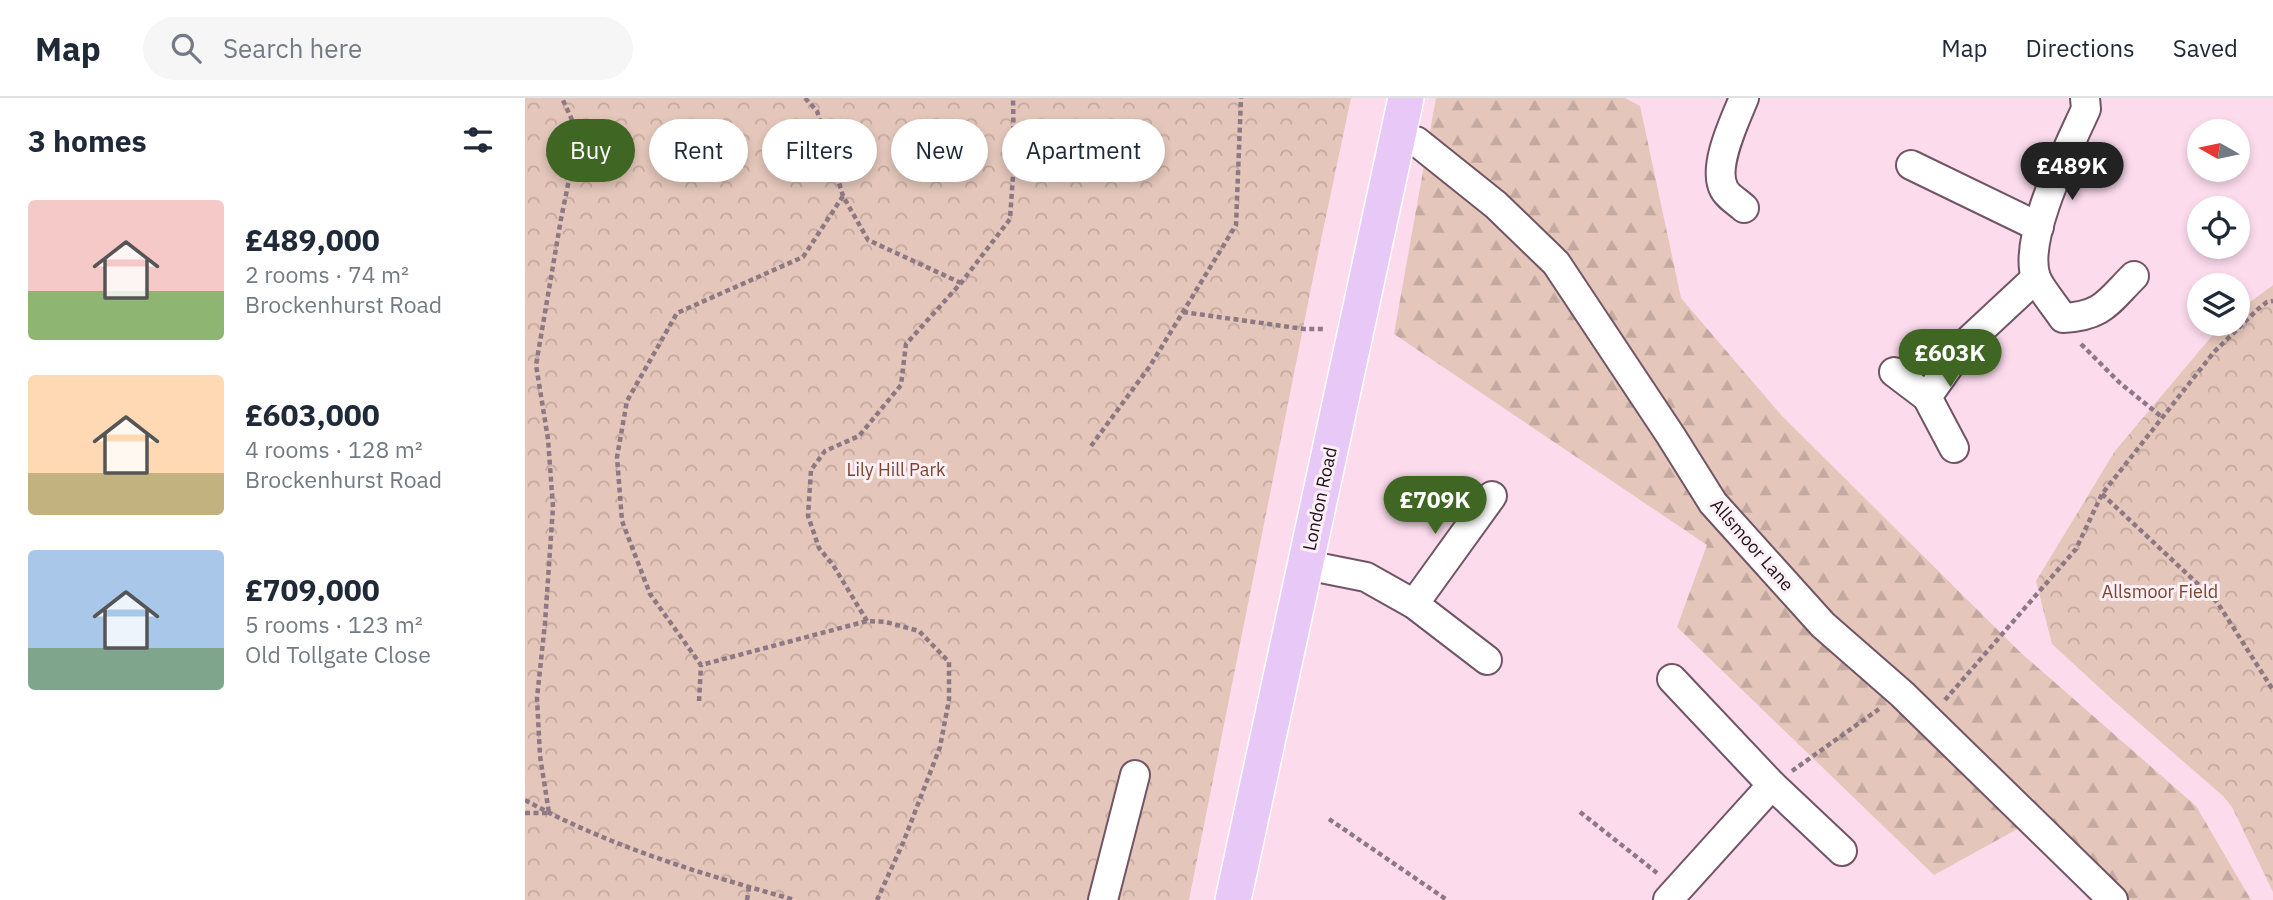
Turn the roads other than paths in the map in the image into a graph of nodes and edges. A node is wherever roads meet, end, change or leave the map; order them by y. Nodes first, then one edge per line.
1 (1406, 98) edge
2 (1744, 98) edge
3 (2085, 98) edge
4 (1407, 139) junction
5 (1911, 165) dead end
6 (1744, 208) dead end
7 (2039, 227) junction
8 (2134, 276) dead end
9 (2036, 278) junction
10 (1894, 372) dead end
11 (1927, 397) junction
12 (1954, 448) dead end
13 (1492, 496) dead end
14 (1305, 565) junction
15 (1414, 604) junction
16 (1487, 660) dead end
17 (1672, 679) dead end
18 (1135, 775) dead end
19 (1772, 785) junction
20 (1842, 851) dead end
21 (1672, 895) edge
22 (1103, 900) edge
23 (1233, 900) edge
24 (2113, 900) edge

1 - 4 main road, London Road
2 - 6 street
3 - 7 street
4 - 14 main road, London Road
4 - 24 street, Allsmoor Lane
5 - 7 street
7 - 9 street
8 - 9 street
9 - 11 street
10 - 11 street
11 - 12 street
13 - 15 street
14 - 15 street
14 - 23 main road, London Road
15 - 16 street
17 - 19 street
18 - 22 street
19 - 20 street
19 - 21 street

